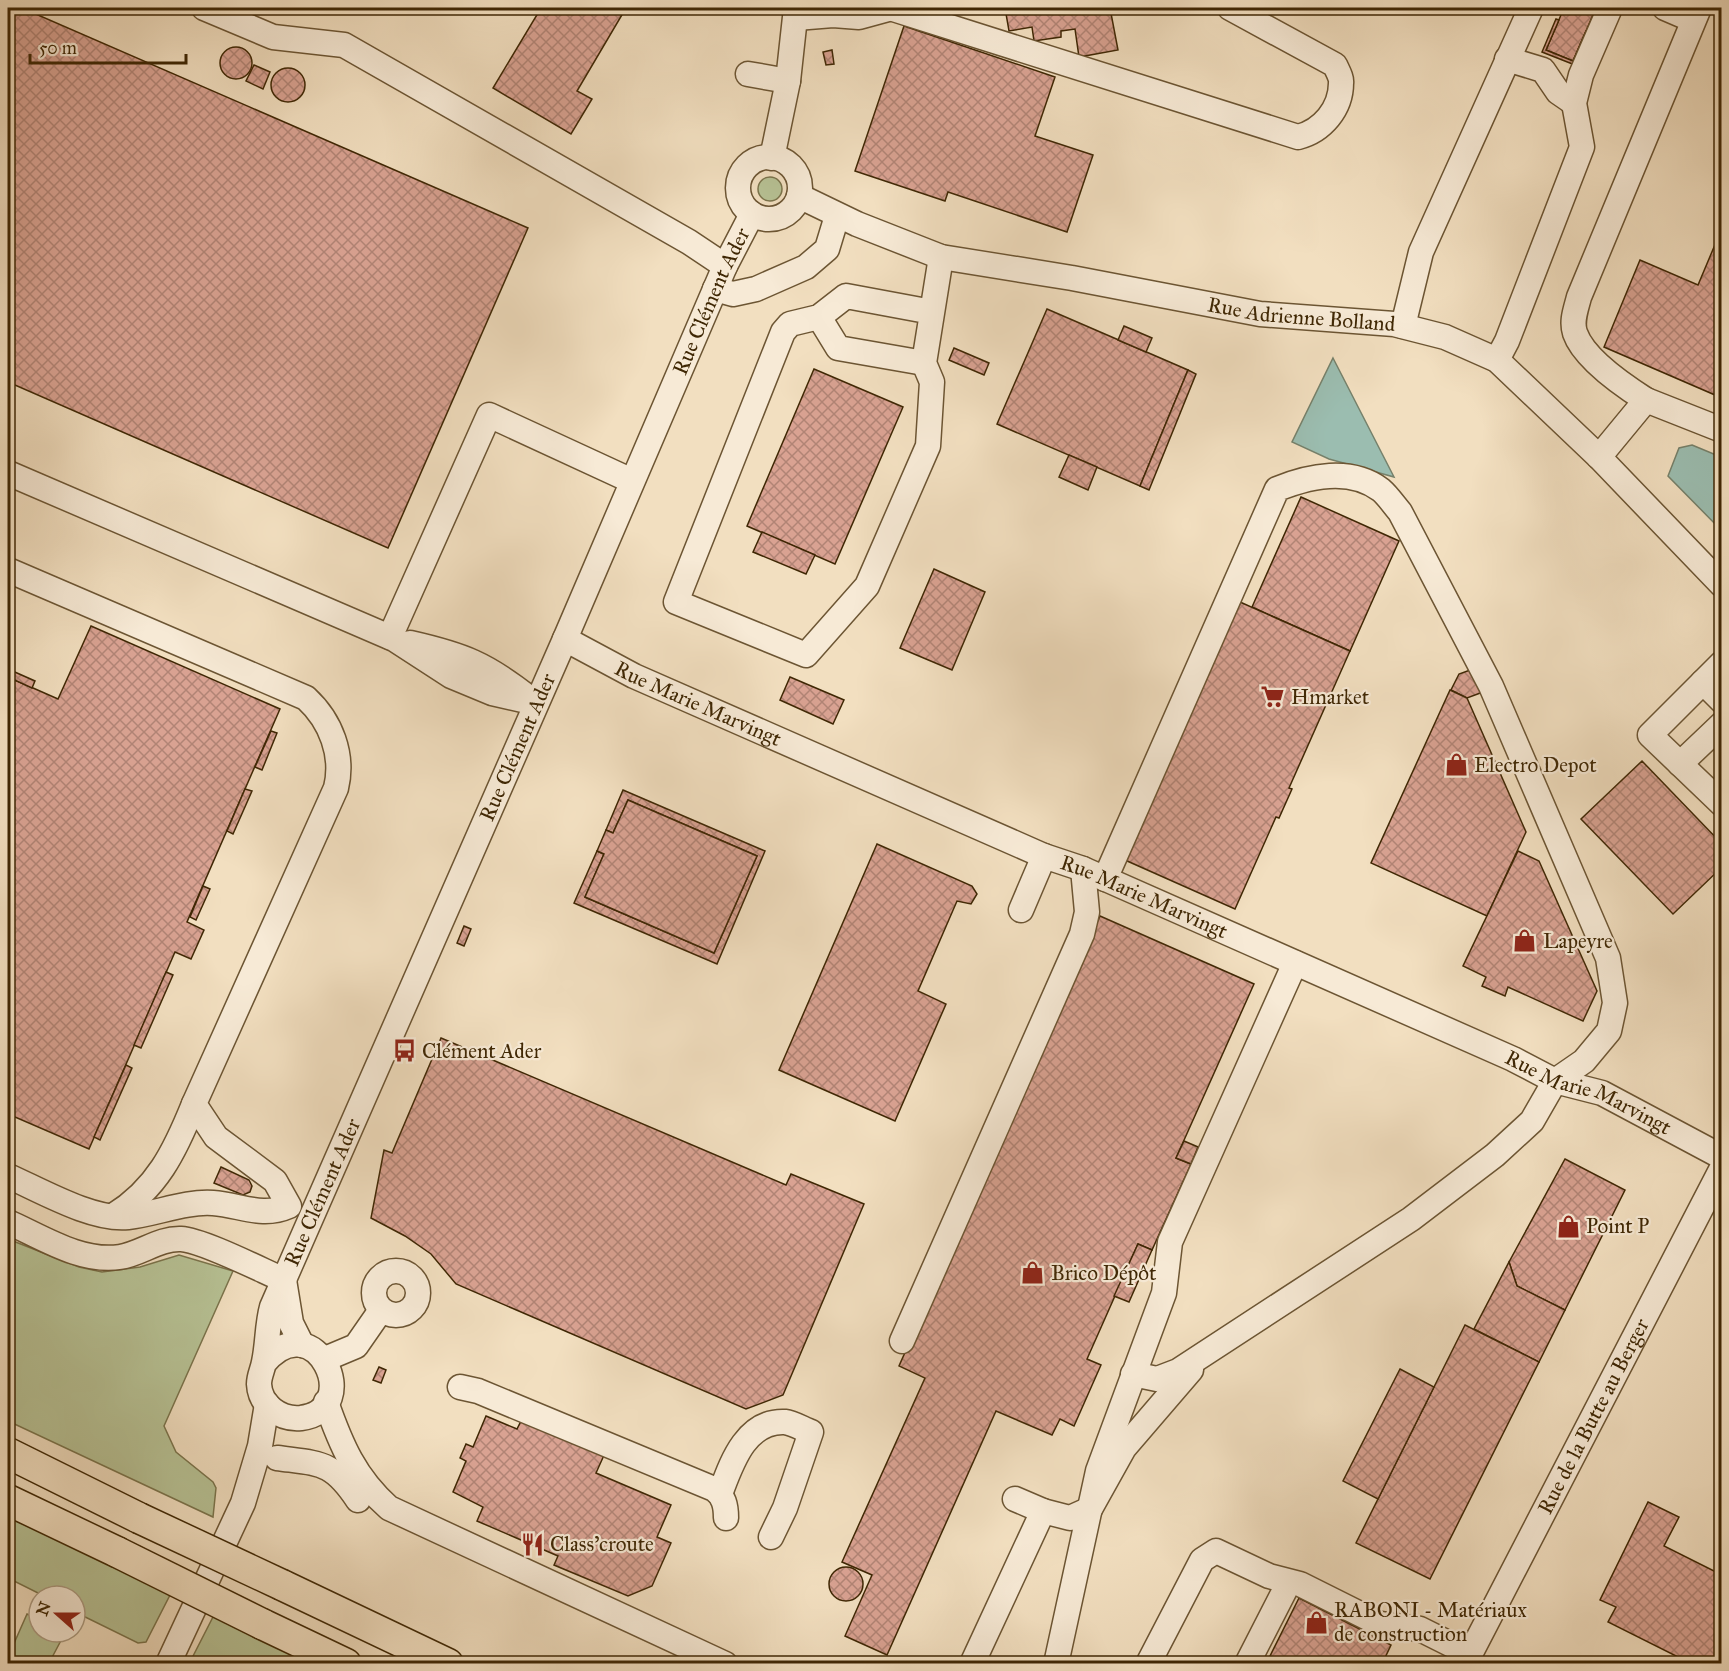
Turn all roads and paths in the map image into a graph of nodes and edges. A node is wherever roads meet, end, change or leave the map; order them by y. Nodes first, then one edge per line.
1 (204, 8) edge
2 (891, 8) edge
3 (1230, 8) edge
4 (1531, 8) edge
5 (1610, 8) edge
6 (1665, 8) edge
7 (796, 13) edge
8 (1696, 14) edge
9 (1507, 59) junction
10 (748, 74) dead end
11 (788, 81) junction
12 (1574, 103) junction
13 (772, 158) junction
14 (799, 196) junction
15 (752, 214) junction
16 (837, 216) junction
17 (941, 257) junction
18 (725, 266) junction
19 (715, 289) junction
20 (932, 312) junction
21 (819, 317) junction
22 (1403, 326) junction
23 (1497, 360) junction
24 (924, 363) junction
25 (1646, 400) junction
26 (1722, 430) edge
27 (1599, 457) junction
28 (8, 473) edge
29 (632, 482) junction
30 (8, 570) edge
31 (1722, 585) edge
32 (392, 638) junction
33 (565, 639) junction
34 (1722, 663) edge
35 (1703, 682) junction
36 (1722, 701) edge
37 (536, 703) junction
38 (1722, 724) edge
39 (1680, 764) junction
40 (1719, 797) edge
41 (1044, 856) junction
42 (1094, 874) junction
43 (1021, 910) dead end
44 (1295, 963) junction
45 (1555, 1082) junction
46 (194, 1104) junction
47 (1722, 1157) edge
48 (1722, 1168) edge
49 (8, 1176) edge
50 (289, 1206) junction
51 (311, 1216) junction
52 (111, 1218) junction
53 (8, 1222) edge
54 (284, 1280) junction
55 (381, 1310) dead end
56 (902, 1341) dead end
57 (302, 1346) junction
58 (1202, 1357) junction
59 (325, 1359) junction
60 (264, 1363) junction
61 (1134, 1374) junction
62 (460, 1387) dead end
63 (326, 1402) junction
64 (267, 1404) junction
65 (304, 1417) junction
66 (8, 1454) edge
67 (277, 1458) junction
68 (720, 1494) junction
69 (1015, 1499) dead end
70 (8, 1500) edge
71 (243, 1503) junction
72 (1090, 1509) junction
73 (1043, 1510) junction
74 (726, 1518) dead end
75 (404, 1522) junction
76 (771, 1537) dead end
77 (1289, 1582) junction
78 (1469, 1660) edge
79 (721, 1662) edge
80 (168, 1664) edge
81 (346, 1664) edge
82 (448, 1664) edge
83 (972, 1664) edge
84 (1056, 1664) edge
85 (1148, 1664) edge
86 (1246, 1664) edge

1 - 18 street
2 - 3 street
2 - 7 street
4 - 9 street
5 - 12 street
6 - 8 street
7 - 11 street
8 - 25 street
9 - 12 street
9 - 22 street
10 - 11 street
11 - 13 street
12 - 23 street
13 - 14 street
13 - 15 street
14 - 15 street
14 - 16 street, Rue Adrienne Bolland
15 - 18 street, Rue Clément Ader
16 - 17 street, Rue Adrienne Bolland
16 - 19 street
17 - 20 street
17 - 22 street, Rue Adrienne Bolland
18 - 19 street, Rue Clément Ader
19 - 29 street, Rue Clément Ader
20 - 21 street
20 - 24 street
21 - 24 street
21 - 24 street
22 - 23 street, Rue Adrienne Bolland
23 - 27 street, Rue Adrienne Bolland
25 - 26 street
25 - 27 street
27 - 31 street, Rue Adrienne Bolland
28 - 32 street
29 - 32 street
29 - 33 street, Rue Clément Ader
30 - 46 street
32 - 37 street
33 - 37 street, Rue Clément Ader
33 - 41 street, Rue Marie Marvingt
34 - 35 street
35 - 36 street
35 - 39 street
37 - 51 street, Rue Clément Ader
38 - 39 street
39 - 40 street
41 - 42 street, Rue Marie Marvingt
41 - 43 street
42 - 44 street, Rue Marie Marvingt
42 - 45 street
42 - 56 street
44 - 45 street, Rue Marie Marvingt
44 - 61 street
45 - 47 street, Rue Marie Marvingt
45 - 58 street
46 - 50 street
46 - 52 street
48 - 78 street, Rue de la Butte au Berger
49 - 52 street
50 - 51 street
50 - 52 street
51 - 54 street, Rue Clément Ader
53 - 54 street
54 - 57 street, Rue Clément Ader
54 - 60 street, Rue Clément Ader
55 - 59 street
57 - 59 street
57 - 60 street
58 - 61 street
58 - 72 street
59 - 63 street
60 - 64 street, Rue Clément Ader
61 - 72 street
62 - 68 street
63 - 65 street, Rue Clément Ader
63 - 75 street
64 - 65 street
64 - 71 street, Rue Clément Ader
65 - 67 street, Rue Clément Ader
66 - 82 main road, bridge
67 - 71 street, Rue Clément Ader
67 - 75 street
68 - 74 street
68 - 76 street
69 - 73 street
70 - 81 main road, bridge
71 - 80 street, Rue Clément Ader
72 - 73 street
72 - 84 street
73 - 83 street
75 - 79 street
77 - 78 street
77 - 85 street
77 - 86 street

